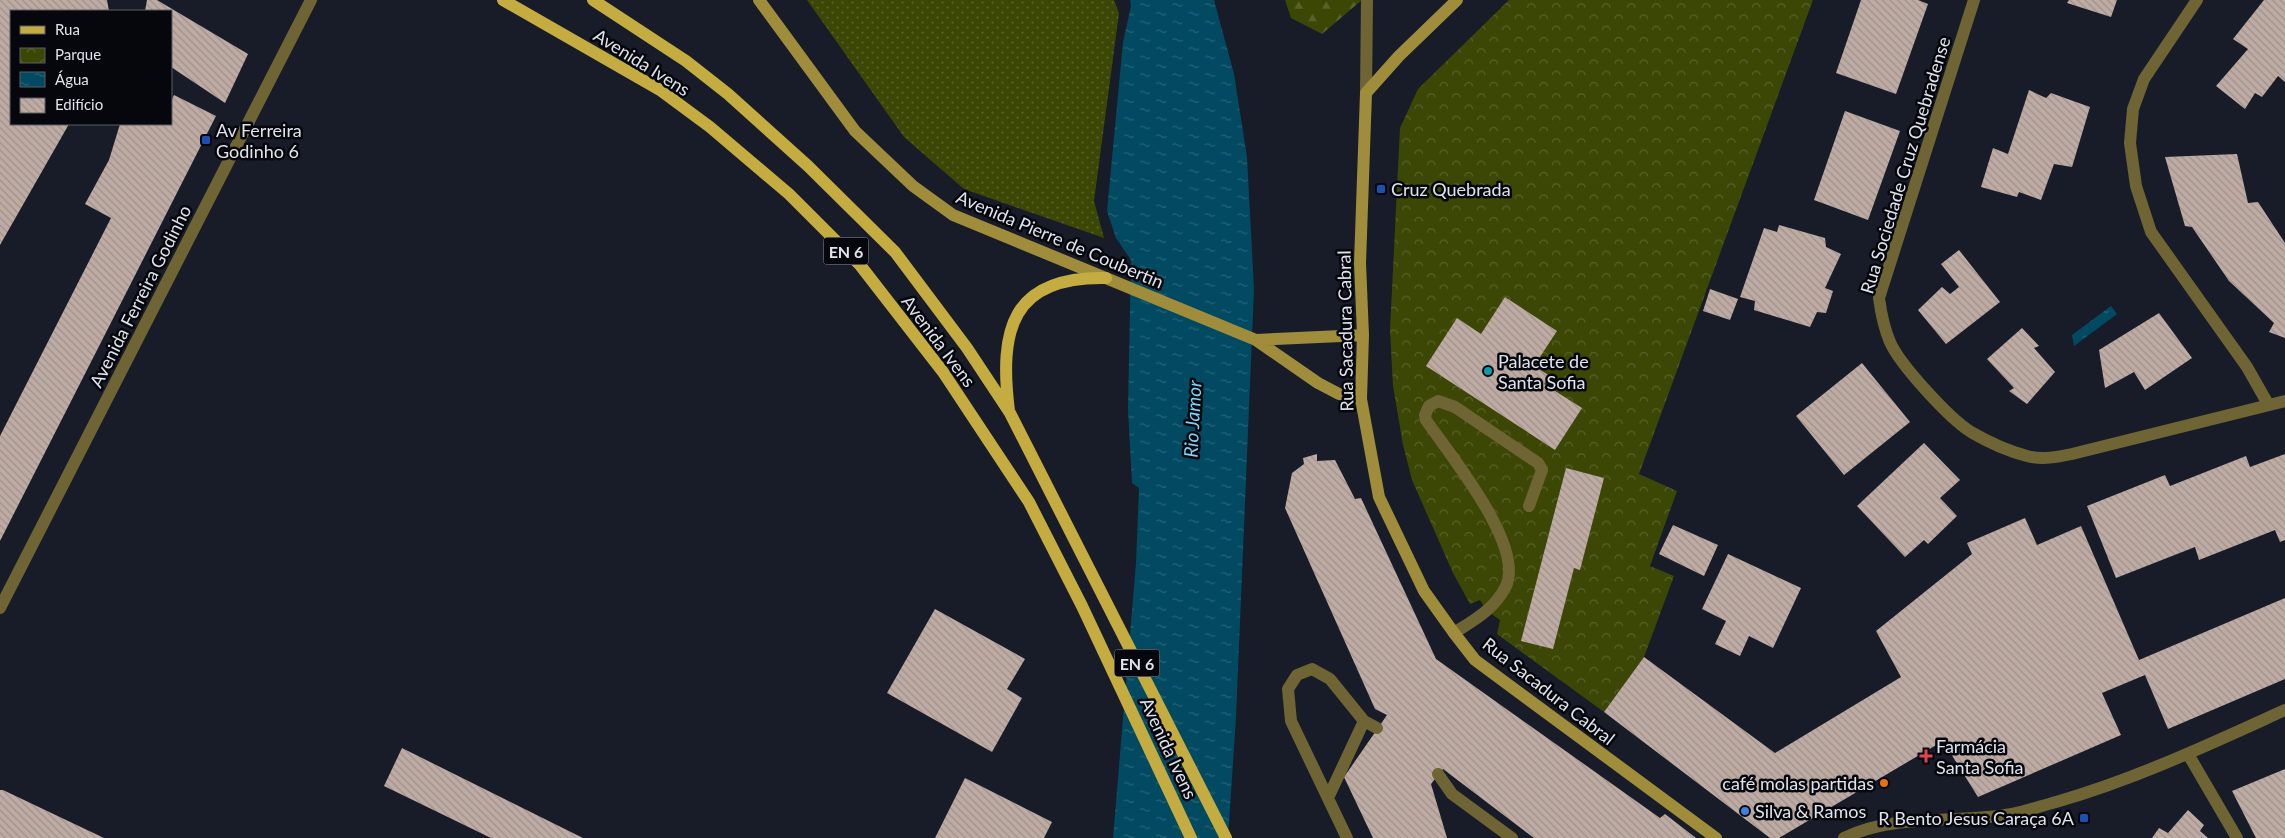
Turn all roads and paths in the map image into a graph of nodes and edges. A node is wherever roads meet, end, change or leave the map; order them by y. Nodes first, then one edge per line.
1 (311, 0) edge
2 (503, 0) edge
3 (593, 0) edge
4 (759, 0) edge
5 (1367, 0) edge
6 (1457, 0) edge
7 (1974, 0) edge
8 (2197, 0) edge
9 (1366, 92) junction
10 (1106, 278) junction
11 (1363, 334) junction
12 (1256, 340) junction
13 (1361, 399) junction
14 (2285, 401) edge
15 (2268, 404) junction
16 (1010, 413) junction
17 (1529, 506) dead end
18 (0, 608) edge
19 (1454, 634) junction
20 (2285, 710) edge
21 (1364, 721) junction
22 (1377, 728) dead end
23 (2188, 754) junction
24 (1438, 774) dead end
25 (1328, 798) junction
26 (1191, 838) edge
27 (1226, 838) edge
28 (1347, 838) edge
29 (1512, 838) edge
30 (1716, 838) edge
31 (1844, 838) edge
32 (2238, 838) edge

1 - 18 street, Avenida Ferreira Godinho
2 - 26 main road, Avenida Ivens / EN 6
3 - 16 main road, Avenida Ivens / EN 6
4 - 10 street, Avenida Pierre de Coubertin
5 - 9 street
6 - 9 street
7 - 15 street, Rua Sociedade Cruz Quebradense
8 - 15 street
9 - 11 street, Rua Sacadura Cabral
10 - 12 street, Avenida Pierre de Coubertin
10 - 16 main road
11 - 12 street, Avenida Pierre de Coubertin
11 - 13 street, Rua Sacadura Cabral
12 - 13 street, Avenida Pierre de Coubertin
13 - 19 street, Rua Sacadura Cabral
14 - 15 street, Rua Sociedade Cruz Quebradense
16 - 27 main road, Avenida Ivens / EN 6
17 - 19 street
19 - 30 street, Rua Sacadura Cabral
20 - 23 street
21 - 22 street
21 - 25 street
21 - 25 street
23 - 31 street
23 - 32 street
24 - 29 street
25 - 28 street

